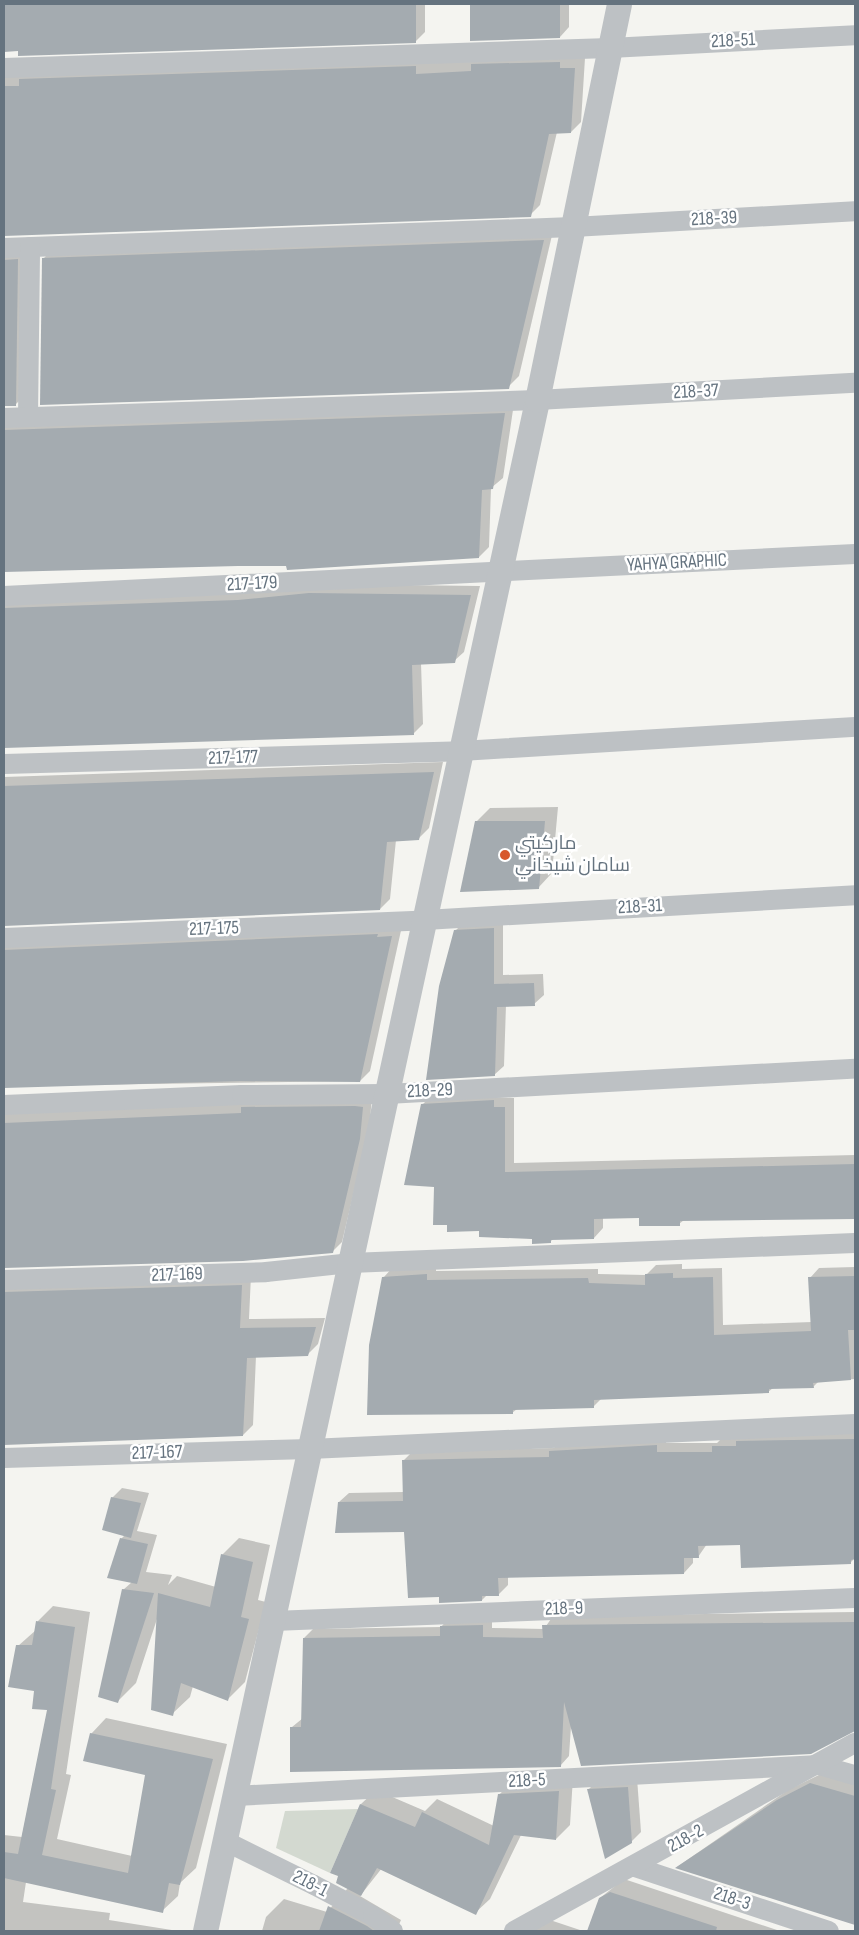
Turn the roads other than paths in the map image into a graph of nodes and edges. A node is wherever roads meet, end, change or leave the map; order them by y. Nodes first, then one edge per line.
1 (619, 4) edge
2 (855, 35) edge
3 (610, 48) junction
4 (4, 68) edge
5 (855, 212) edge
6 (573, 227) junction
7 (30, 247) junction
8 (4, 248) edge
9 (855, 383) edge
10 (537, 400) junction
11 (28, 417) junction
12 (4, 418) edge
13 (855, 554) edge
14 (500, 572) junction
15 (4, 596) edge
16 (855, 727) edge
17 (461, 751) junction
18 (4, 764) edge
19 (855, 895) edge
20 (425, 920) junction
21 (4, 938) edge
22 (855, 1069) edge
23 (387, 1094) junction
24 (4, 1105) edge
25 (855, 1243) edge
26 (350, 1263) junction
27 (4, 1280) edge
28 (855, 1424) edge
29 (310, 1449) junction
30 (4, 1461) edge
31 (855, 1598) edge
32 (273, 1620) junction
33 (855, 1743) edge
34 (819, 1765) junction
35 (855, 1775) edge
36 (235, 1796) junction
37 (225, 1841) junction
38 (635, 1867) junction
39 (205, 1931) edge
40 (393, 1931) edge
41 (514, 1931) edge
42 (829, 1931) edge

1 - 3 street
2 - 3 street, 218-51
3 - 4 street, 218-51
3 - 6 street
5 - 6 street, 218-39
6 - 7 street, 218-39
6 - 10 street
7 - 8 street, 218-39
7 - 11 street
9 - 10 street, 218-37
10 - 11 street, 218-37
10 - 14 street
11 - 12 street, 218-37
13 - 14 street, YAHYA GRAPHIC
14 - 15 street, 217-179
14 - 17 street
16 - 17 street, 217-177
17 - 18 street, 217-177
17 - 20 street
19 - 20 street, 218-31
20 - 21 street, 217-175
20 - 23 street
22 - 23 street, 218-29
23 - 24 street, 218-29
23 - 26 street
25 - 26 street, 217-169
26 - 27 street, 217-169
26 - 29 street
28 - 29 street, 217-167
29 - 30 street, 217-167
29 - 32 street
31 - 32 street, 218-9
32 - 36 street
33 - 34 street, 218-2
34 - 35 street
34 - 36 street, 218-5
34 - 38 street, 218-2
36 - 37 street
37 - 39 street
37 - 40 street, 218-1
38 - 41 street, 218-2
38 - 42 street, 218-3

